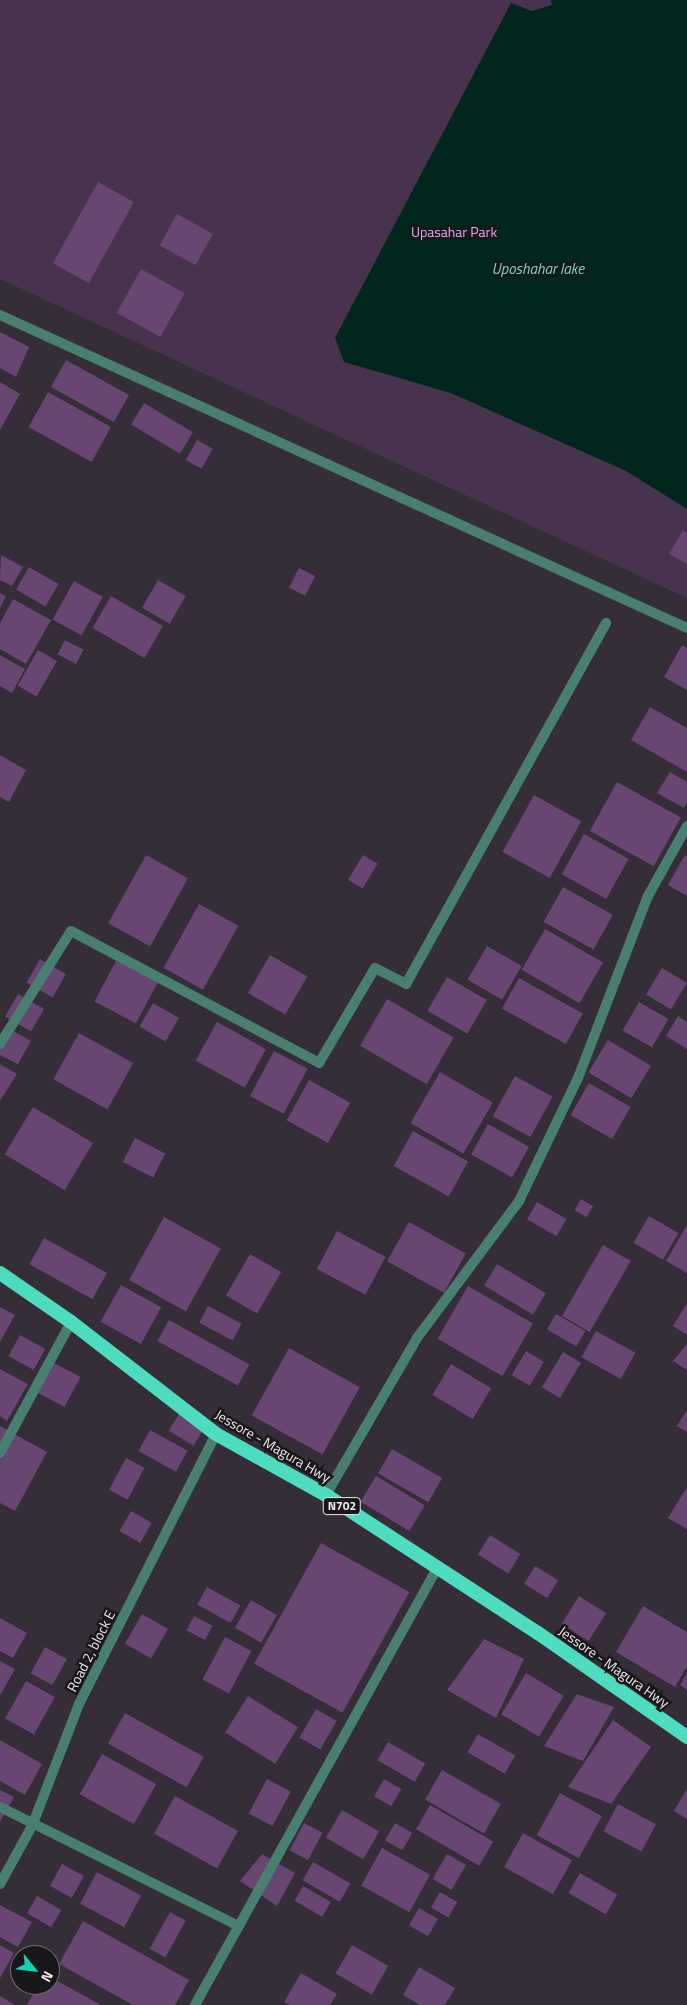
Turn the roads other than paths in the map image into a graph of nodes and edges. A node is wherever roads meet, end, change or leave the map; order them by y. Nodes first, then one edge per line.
1 (0, 315) edge
2 (606, 623) dead end
3 (687, 628) edge
4 (687, 826) edge
5 (0, 1044) edge
6 (0, 1273) edge
7 (71, 1322) junction
8 (216, 1434) junction
9 (0, 1453) edge
10 (326, 1496) junction
11 (436, 1568) junction
12 (687, 1737) edge
13 (0, 1807) edge
14 (32, 1826) junction
15 (0, 1884) edge
16 (239, 1926) junction
17 (195, 2005) edge

1 - 3 street
2 - 5 street
4 - 10 street
6 - 7 highway, Jessore - Magura Hwy / N702
7 - 8 highway, Jessore - Magura Hwy / N702
7 - 9 street
8 - 10 highway, Jessore - Magura Hwy / N702
8 - 14 street, Road 2, block E
10 - 11 highway, Jessore - Magura Hwy / N702
11 - 12 highway, Jessore - Magura Hwy / N702
11 - 16 street
13 - 14 street
14 - 15 street, Road 2, block E
14 - 16 street
16 - 17 street

